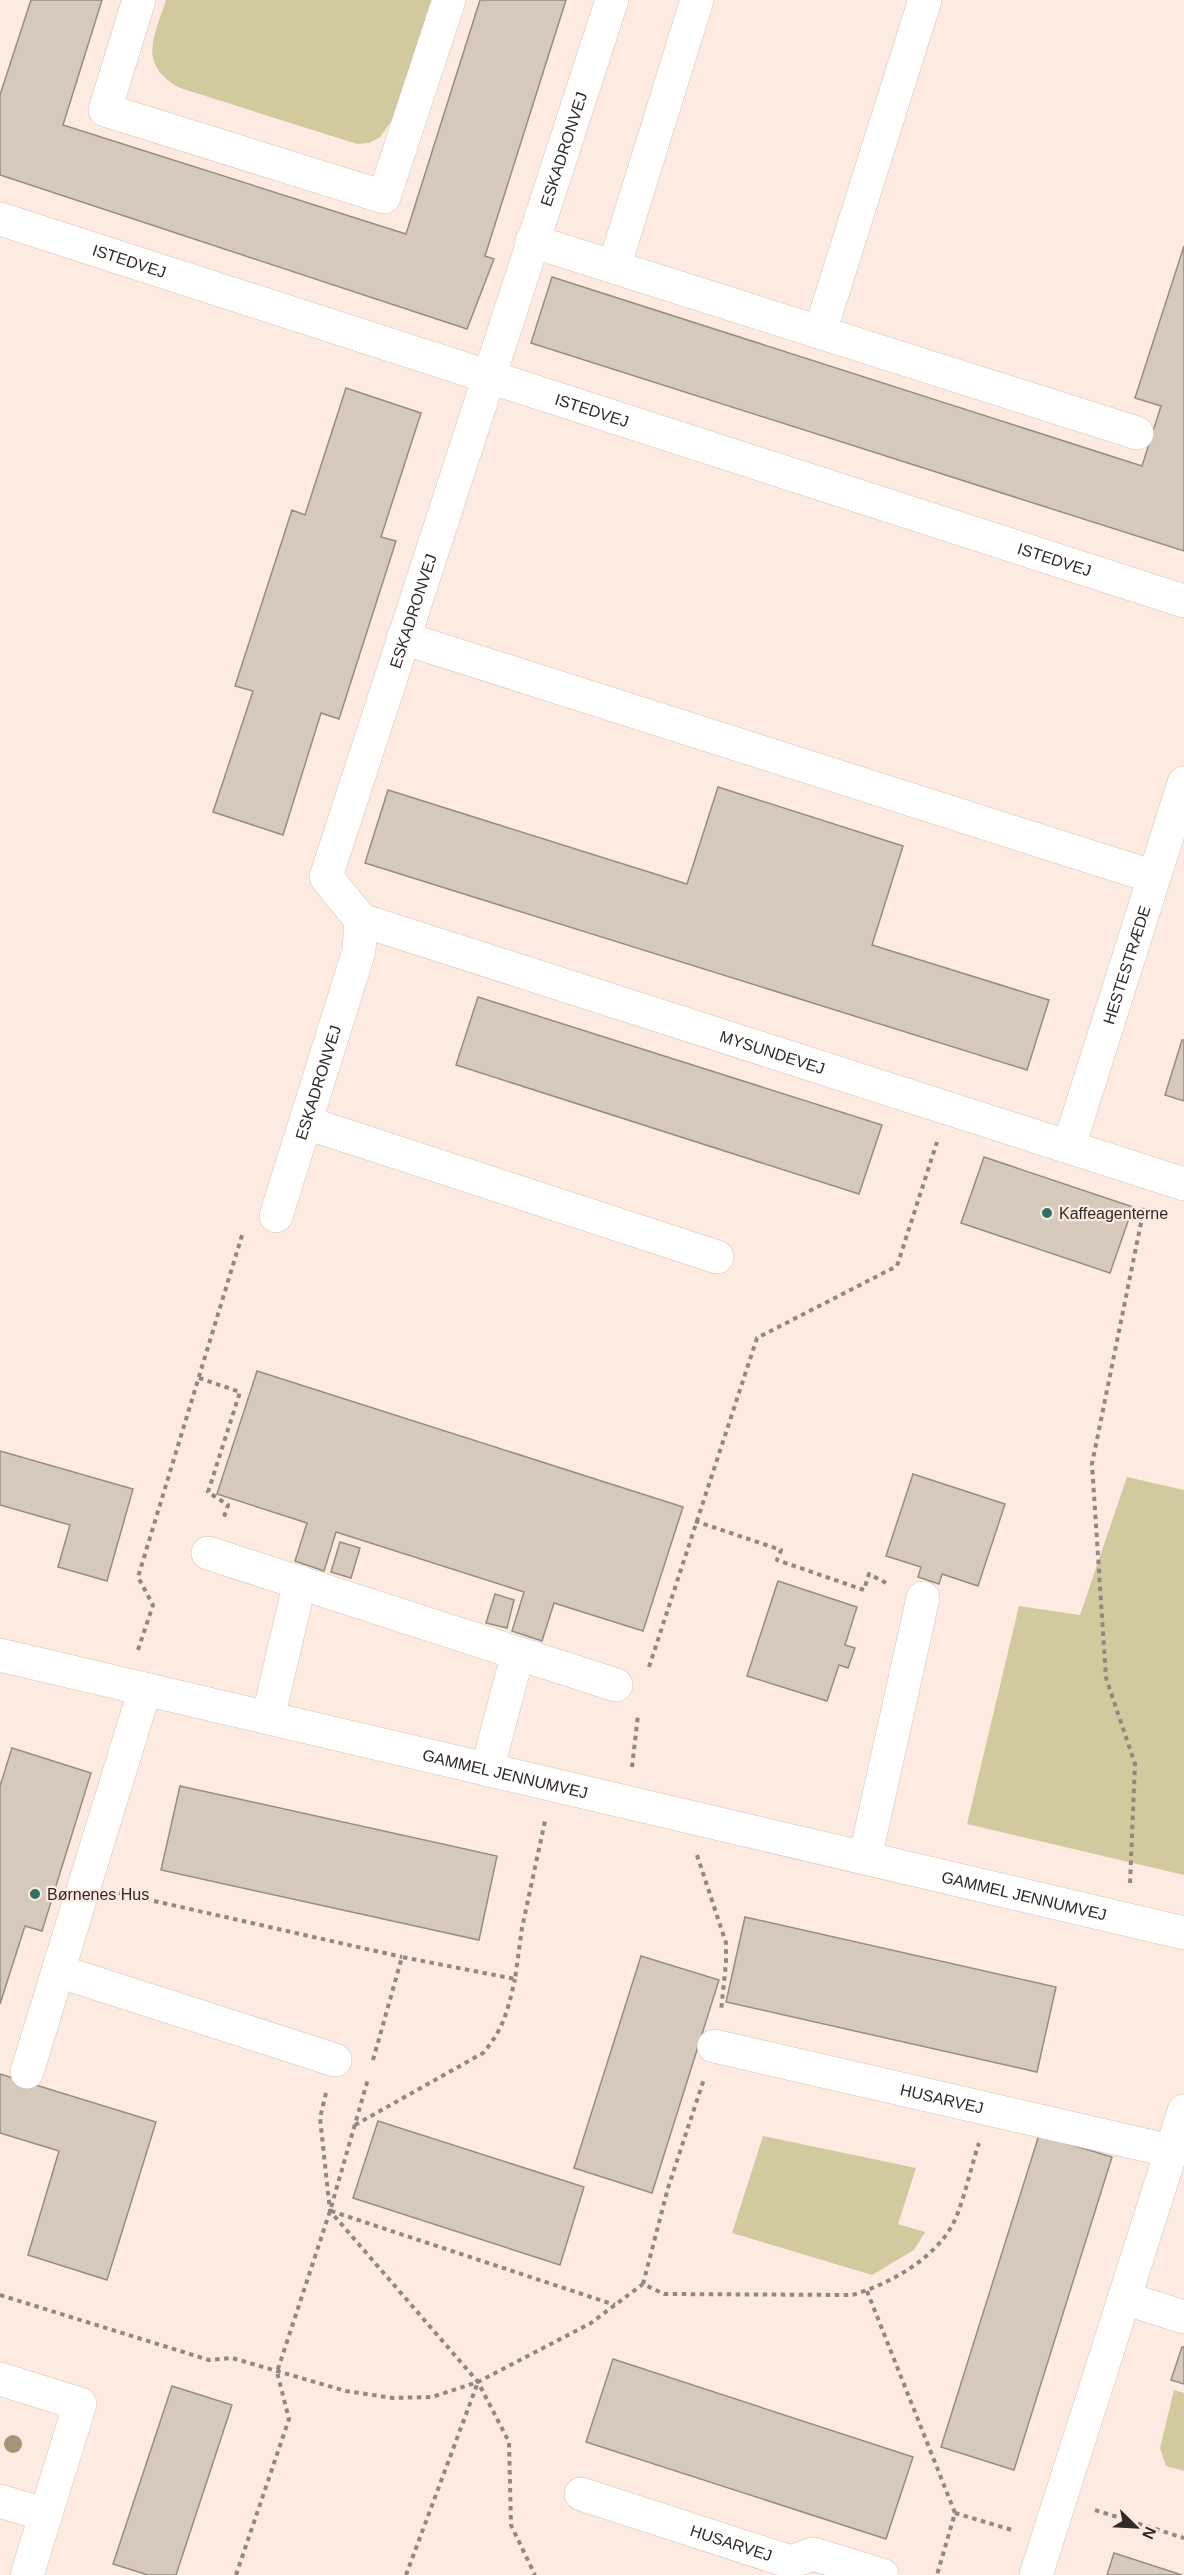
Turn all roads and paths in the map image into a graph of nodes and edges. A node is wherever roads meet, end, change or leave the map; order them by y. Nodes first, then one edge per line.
1 (139, 0) edge
2 (449, 0) edge
3 (612, 0) edge
4 (697, 0) edge
5 (925, 0) edge
6 (0, 219) edge
7 (532, 241) junction
8 (614, 267) junction
9 (820, 332) junction
10 (488, 376) junction
11 (1137, 433) dead end
12 (1184, 601) edge
13 (403, 638) junction
14 (1184, 783) edge
15 (1154, 877) junction
16 (361, 920) junction
17 (949, 1107) junction
18 (307, 1123) junction
19 (1069, 1146) junction
20 (1151, 1173) junction
21 (1184, 1184) edge
22 (276, 1216) joint
23 (717, 1257) dead end
24 (199, 1378) junction
25 (694, 1521) junction
26 (211, 1554) joint
27 (300, 1582) junction
28 (923, 1598) joint
29 (518, 1653) junction
30 (0, 1655) edge
31 (647, 1673) dead end
32 (616, 1685) dead end
33 (136, 1687) junction
34 (638, 1712) dead end
35 (268, 1718) junction
36 (487, 1770) junction
37 (553, 1785) junction
38 (629, 1802) junction
39 (865, 1858) junction
40 (84, 1885) junction
41 (1128, 1920) junction
42 (1184, 1933) edge
43 (402, 1957) junction
44 (58, 1971) junction
45 (515, 1979) junction
46 (714, 2046) dead end
47 (335, 2060) joint
48 (27, 2072) dead end
49 (990, 2108) junction
50 (1184, 2111) edge
51 (354, 2125) junction
52 (1171, 2151) junction
53 (330, 2211) junction
54 (867, 2291) junction
55 (0, 2295) edge
56 (1124, 2298) junction
57 (615, 2305) junction
58 (1184, 2317) edge
59 (277, 2372) junction
60 (0, 2379) edge
61 (478, 2382) junction
62 (581, 2494) dead end
63 (0, 2501) edge
64 (1095, 2510) dead end
65 (955, 2513) junction
66 (46, 2515) junction
67 (1184, 2538) edge
68 (1048, 2540) junction
69 (27, 2575) edge
70 (236, 2575) edge
71 (406, 2575) edge
72 (535, 2575) edge
73 (882, 2575) edge
74 (937, 2575) edge
75 (1036, 2575) edge

1 - 2 street
3 - 7 street, ESKADRONVEJ
4 - 8 street
5 - 9 street
6 - 10 street, ISTEDVEJ
7 - 8 street
7 - 10 street, ESKADRONVEJ
8 - 9 street
9 - 11 street
10 - 12 street, ISTEDVEJ
10 - 13 street, ESKADRONVEJ
13 - 15 street
13 - 16 street, ESKADRONVEJ
14 - 15 street, HESTESTRÆDE
15 - 19 street, HESTESTRÆDE
16 - 17 street, MYSUNDEVEJ
16 - 18 street, ESKADRONVEJ
17 - 19 street, MYSUNDEVEJ
17 - 25 path
18 - 22 street, ESKADRONVEJ
18 - 23 street
19 - 20 street, MYSUNDEVEJ
20 - 21 street, MYSUNDEVEJ
20 - 41 path
22 - 24 path
24 - 26 path
24 - 33 path
25 - 28 path
25 - 31 path
26 - 27 street
27 - 29 street
27 - 35 street
28 - 39 street
29 - 32 street
29 - 36 street
30 - 33 street, GAMMEL JENNUMVEJ
33 - 35 street, GAMMEL JENNUMVEJ
33 - 40 street
34 - 38 path
35 - 36 street, GAMMEL JENNUMVEJ
36 - 37 street, GAMMEL JENNUMVEJ
37 - 38 street, GAMMEL JENNUMVEJ
37 - 45 path
38 - 39 street, GAMMEL JENNUMVEJ
39 - 41 street, GAMMEL JENNUMVEJ
40 - 43 path
40 - 44 street
41 - 42 street, GAMMEL JENNUMVEJ
43 - 45 path
43 - 51 path
44 - 47 street
44 - 48 street
45 - 51 path
46 - 49 street, HUSARVEJ
47 - 53 path
49 - 52 street, HUSARVEJ
49 - 54 path
50 - 52 street
51 - 53 path
52 - 56 street
53 - 57 path
53 - 59 path
53 - 61 path
54 - 57 path
54 - 65 path
55 - 59 path
56 - 58 street
56 - 68 street
57 - 61 path
59 - 61 path
59 - 70 path
60 - 66 street
61 - 71 path
61 - 72 path
62 - 73 street, HUSARVEJ
63 - 66 street
64 - 67 path
65 - 68 path
65 - 74 path
66 - 69 street
68 - 75 street

